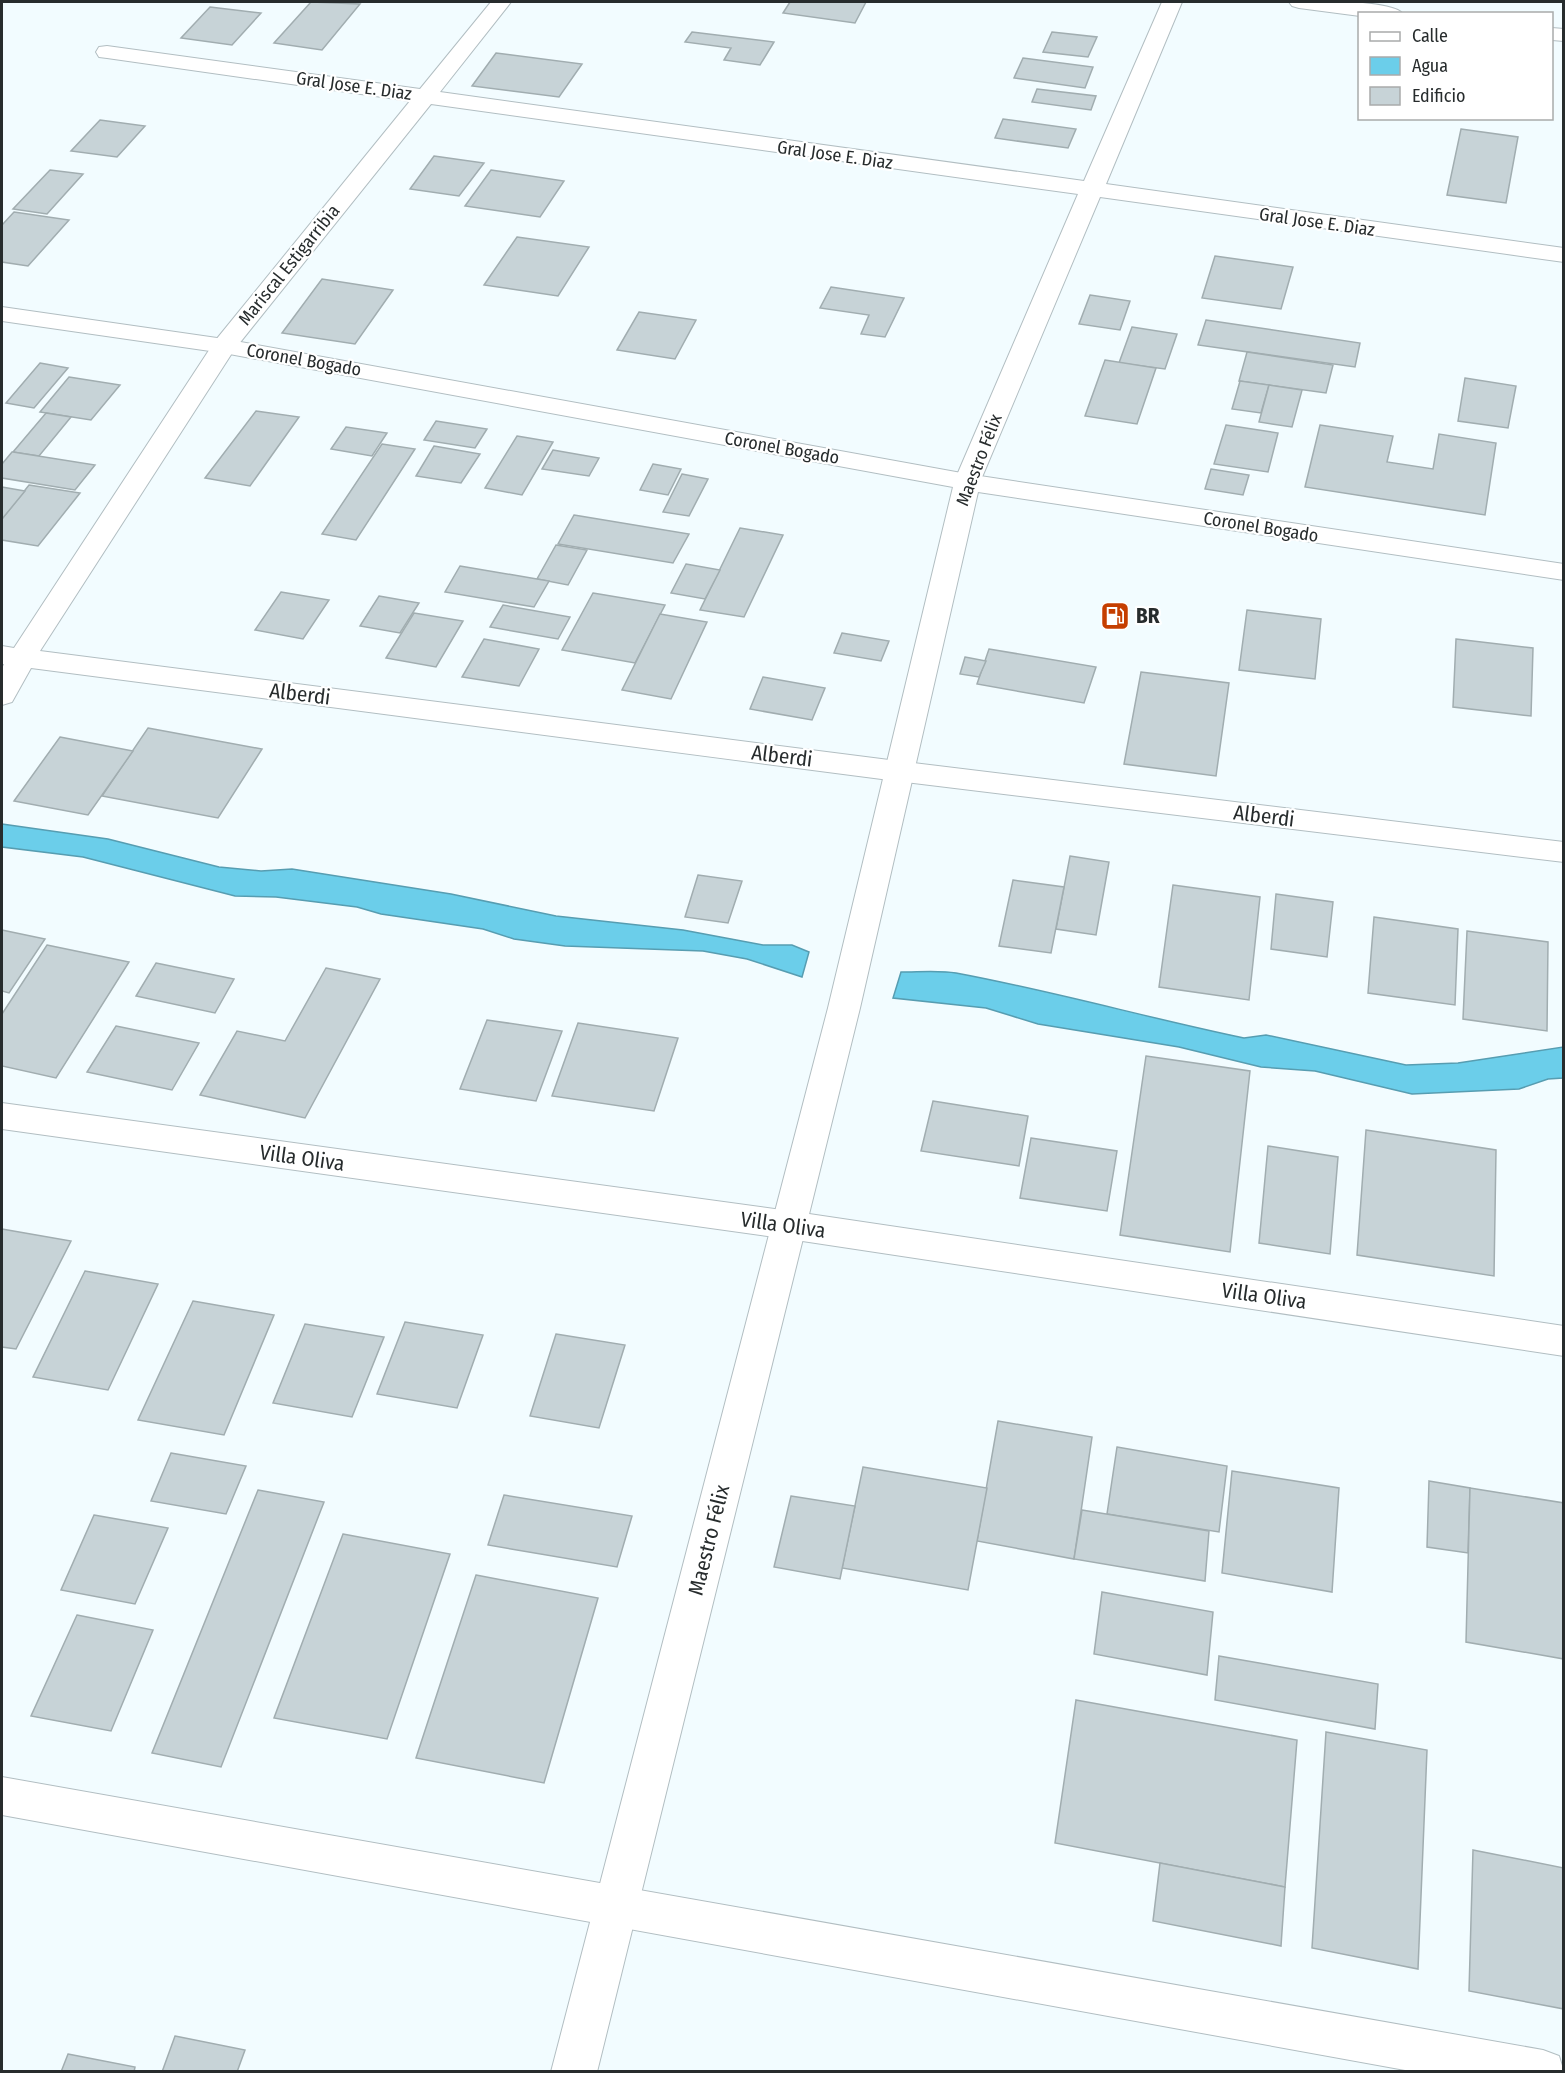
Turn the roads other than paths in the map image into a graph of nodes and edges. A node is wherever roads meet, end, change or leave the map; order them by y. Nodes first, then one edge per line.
1 (501, 2) edge
2 (1172, 2) edge
3 (1299, 2) edge
4 (1377, 12) edge
5 (107, 52) dead end
6 (425, 96) junction
7 (1091, 191) junction
8 (1563, 255) edge
9 (2, 314) edge
10 (224, 346) junction
11 (966, 483) junction
12 (1563, 572) edge
13 (11, 657) edge
14 (2, 696) edge
15 (897, 771) junction
16 (1563, 852) edge
17 (2, 1116) edge
18 (789, 1226) junction
19 (1563, 1341) edge
20 (2, 1796) edge
21 (616, 1905) junction
22 (574, 2072) edge
23 (1543, 2072) edge

1 - 6 street, Mariscal Estigarribia
2 - 7 street, Maestro Félix
3 - 4 street
5 - 6 street, Gral Jose E. Diaz
6 - 7 street, Gral Jose E. Diaz
6 - 10 street, Mariscal Estigarribia
7 - 8 street, Gral Jose E. Diaz
7 - 11 street, Maestro Félix
9 - 10 street, Coronel Bogado
10 - 11 street, Coronel Bogado
10 - 13 street, Mariscal Estigarribia
11 - 12 street, Coronel Bogado
11 - 15 street, Maestro Félix
13 - 14 street, Mariscal Estigarribia
13 - 15 street, Alberdi
15 - 16 street, Alberdi
15 - 18 street, Maestro Félix
17 - 18 street, Villa Oliva
18 - 19 street, Villa Oliva
18 - 21 street, Maestro Félix
20 - 21 street
21 - 22 street, Maestro Félix
21 - 23 street

